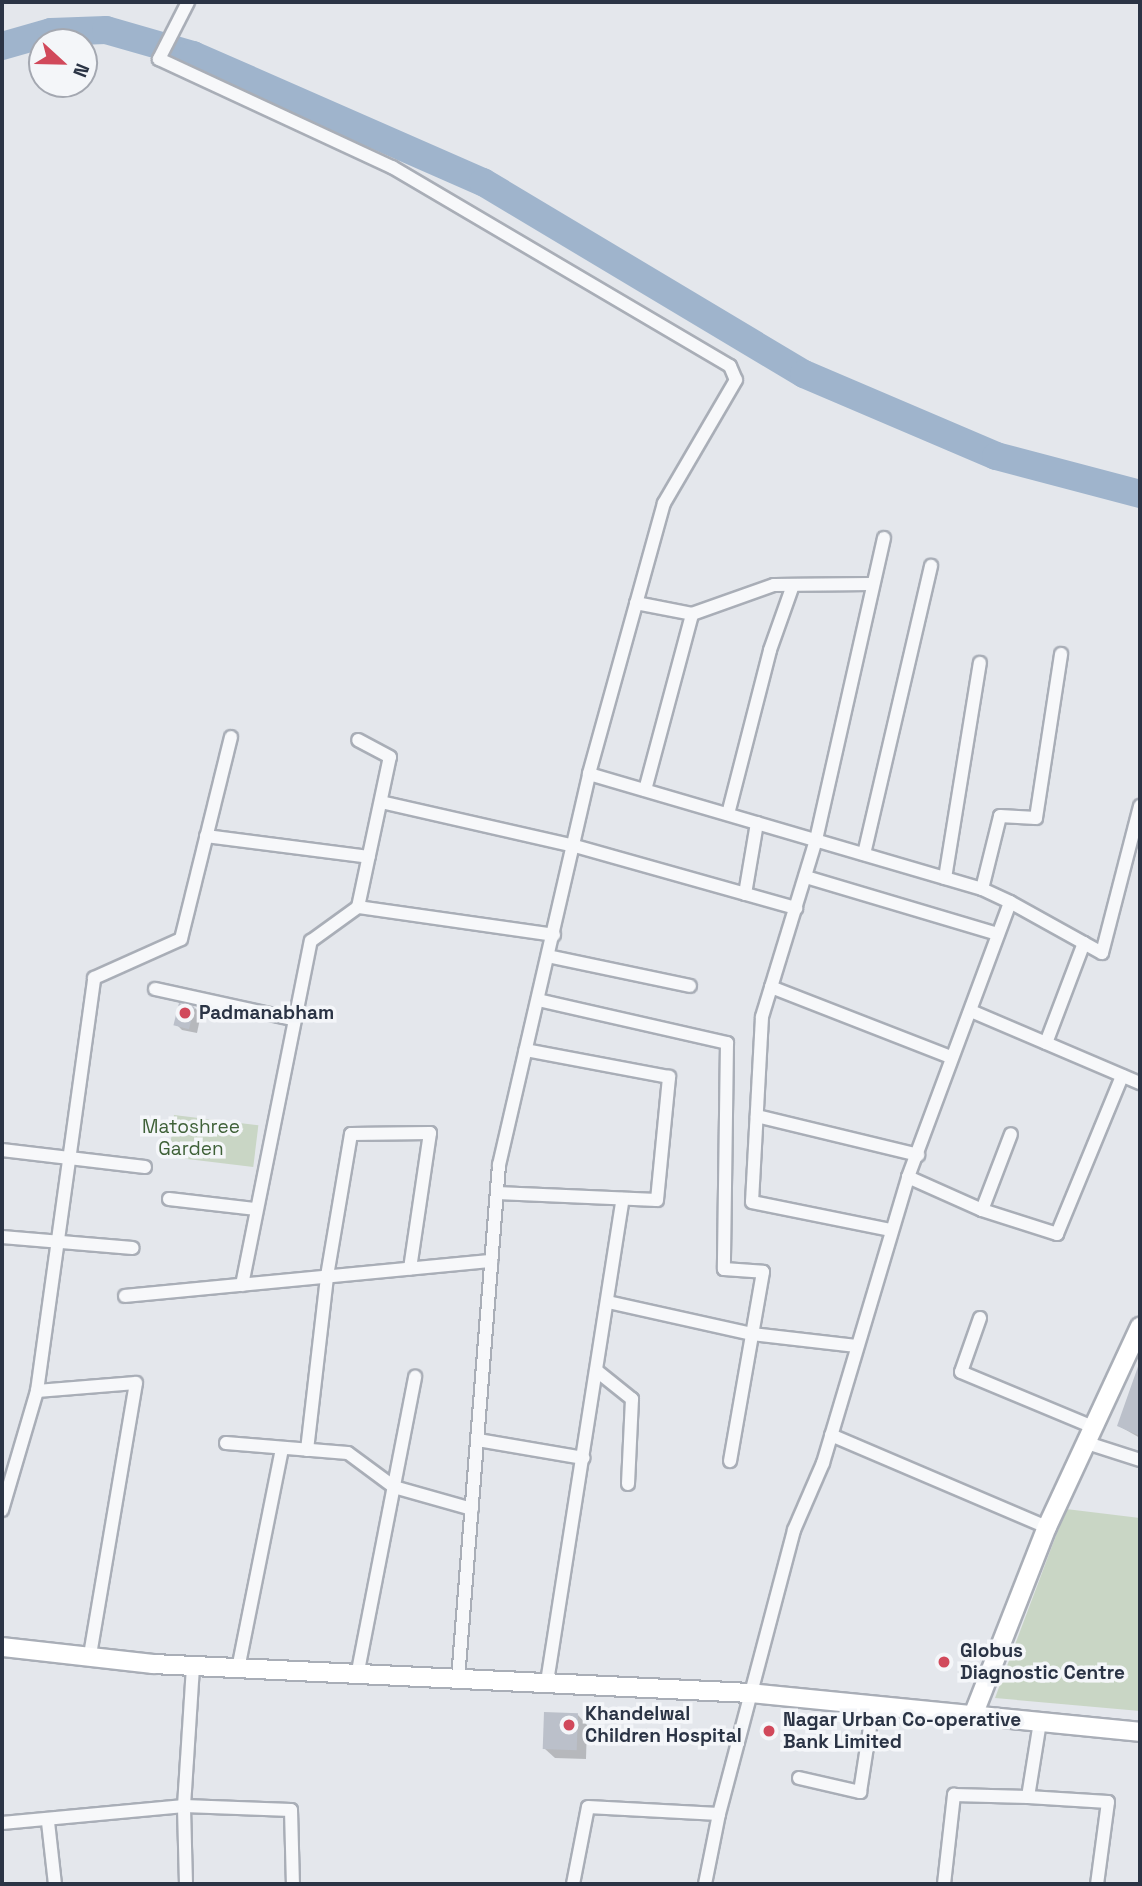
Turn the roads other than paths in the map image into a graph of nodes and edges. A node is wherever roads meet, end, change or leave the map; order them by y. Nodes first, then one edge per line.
1 (188, 2) edge
2 (884, 538) dead end
3 (931, 566) dead end
4 (872, 584) junction
5 (793, 585) junction
6 (636, 603) junction
7 (692, 614) junction
8 (1061, 654) dead end
9 (980, 663) dead end
10 (231, 737) dead end
11 (358, 740) dead end
12 (589, 774) junction
13 (645, 790) junction
14 (381, 802) junction
15 (1140, 806) edge
16 (728, 814) junction
17 (757, 823) junction
18 (206, 836) junction
19 (816, 840) junction
20 (575, 846) junction
21 (864, 854) junction
22 (369, 858) junction
23 (806, 877) junction
24 (945, 878) junction
25 (982, 889) junction
26 (745, 894) junction
27 (1010, 902) junction
28 (358, 907) junction
29 (796, 908) junction
30 (554, 934) junction
31 (997, 934) junction
32 (1084, 943) junction
33 (548, 956) junction
34 (690, 986) dead end
35 (771, 987) junction
36 (155, 989) dead end
37 (538, 1000) junction
38 (971, 1011) junction
39 (293, 1019) junction
40 (1046, 1043) junction
41 (526, 1050) junction
42 (951, 1057) junction
43 (1122, 1076) junction
44 (1140, 1083) edge
45 (757, 1116) junction
46 (1011, 1134) dead end
47 (2, 1150) edge
48 (918, 1155) junction
49 (69, 1158) junction
50 (145, 1167) dead end
51 (908, 1177) junction
52 (497, 1193) junction
53 (169, 1199) dead end
54 (624, 1199) junction
55 (256, 1209) junction
56 (982, 1210) junction
57 (891, 1230) junction
58 (2, 1237) edge
59 (58, 1241) junction
60 (133, 1248) dead end
61 (491, 1261) junction
62 (410, 1269) junction
63 (327, 1276) junction
64 (242, 1285) junction
65 (125, 1296) dead end
66 (608, 1302) junction
67 (980, 1318) dead end
68 (1140, 1327) edge
69 (752, 1334) junction
70 (856, 1346) junction
71 (597, 1371) junction
72 (415, 1377) dead end
73 (37, 1391) junction
74 (1087, 1434) junction
75 (831, 1435) junction
76 (478, 1440) junction
77 (226, 1444) dead end
78 (282, 1448) junction
79 (307, 1450) junction
80 (583, 1458) junction
81 (1140, 1460) edge
82 (730, 1461) dead end
83 (628, 1484) dead end
84 (394, 1488) junction
85 (472, 1509) junction
86 (2, 1510) edge
87 (1047, 1527) junction
88 (2, 1647) edge
89 (90, 1656) junction
90 (193, 1666) junction
91 (238, 1669) junction
92 (357, 1676) junction
93 (458, 1679) junction
94 (547, 1682) junction
95 (750, 1693) junction
96 (873, 1708) junction
97 (974, 1713) junction
98 (1040, 1722) junction
99 (1140, 1732) edge
100 (799, 1778) dead end
101 (1028, 1797) junction
102 (184, 1806) junction
103 (719, 1814) junction
104 (48, 1822) junction
105 (2, 1823) edge
106 (55, 1884) edge
107 (186, 1884) edge
108 (293, 1884) edge
109 (573, 1884) edge
110 (705, 1884) edge
111 (944, 1884) edge
112 (1097, 1884) edge

1 - 6 street
2 - 4 street
3 - 21 street
4 - 5 street
4 - 19 street
5 - 7 street
5 - 16 street
6 - 7 street
6 - 12 street
7 - 13 street
8 - 25 street
9 - 24 street
10 - 18 street
11 - 14 street
12 - 13 street
12 - 20 street
13 - 16 street
14 - 20 street
14 - 22 street
15 - 32 street
16 - 17 street
17 - 19 street
17 - 26 street
18 - 22 street
18 - 49 street
19 - 21 street
19 - 23 street
20 - 26 street
20 - 30 street
21 - 24 street
22 - 28 street
23 - 29 street
23 - 31 street
24 - 25 street
25 - 27 street
26 - 29 street
27 - 31 street
27 - 32 street
28 - 30 street
28 - 39 street
29 - 35 street
30 - 33 street
31 - 38 street
32 - 40 street
33 - 34 street
33 - 37 street
35 - 42 street
35 - 45 street
36 - 39 street
37 - 41 street
37 - 69 street
38 - 40 street
38 - 42 street
39 - 55 street
40 - 43 street
41 - 52 street
41 - 54 street
42 - 48 street
43 - 44 street
43 - 56 street
45 - 48 street
45 - 57 street
46 - 56 street
47 - 49 street
48 - 51 street
49 - 50 street
49 - 59 street
51 - 56 street
51 - 57 street
52 - 54 street
52 - 61 street
53 - 55 street
54 - 66 street
55 - 64 street
57 - 70 street
58 - 59 street
59 - 60 street
59 - 73 street
61 - 62 street
61 - 76 street
62 - 63 street
62 - 63 street
63 - 64 street
63 - 79 street
64 - 65 street
66 - 69 street
66 - 71 street
67 - 74 street
68 - 74 street
69 - 70 street
69 - 82 street
70 - 75 street
71 - 80 street
71 - 83 street
72 - 84 street
73 - 86 street
73 - 89 street
74 - 81 street
74 - 87 street
75 - 87 street
75 - 95 street
76 - 80 street
76 - 85 street
77 - 78 street
78 - 79 street
78 - 91 street
79 - 84 street
80 - 94 street
84 - 85 street
84 - 92 street
85 - 93 street
87 - 97 street
88 - 89 street
89 - 90 street
90 - 91 street
90 - 102 street
91 - 92 street
92 - 93 street
93 - 94 street
94 - 95 street
95 - 96 street
95 - 103 street
96 - 97 street
96 - 100 street
97 - 98 street
98 - 99 street
98 - 101 street
101 - 111 street
101 - 112 street
102 - 104 street
102 - 107 street
102 - 108 street
103 - 109 street
103 - 110 street
104 - 105 street
104 - 106 street

